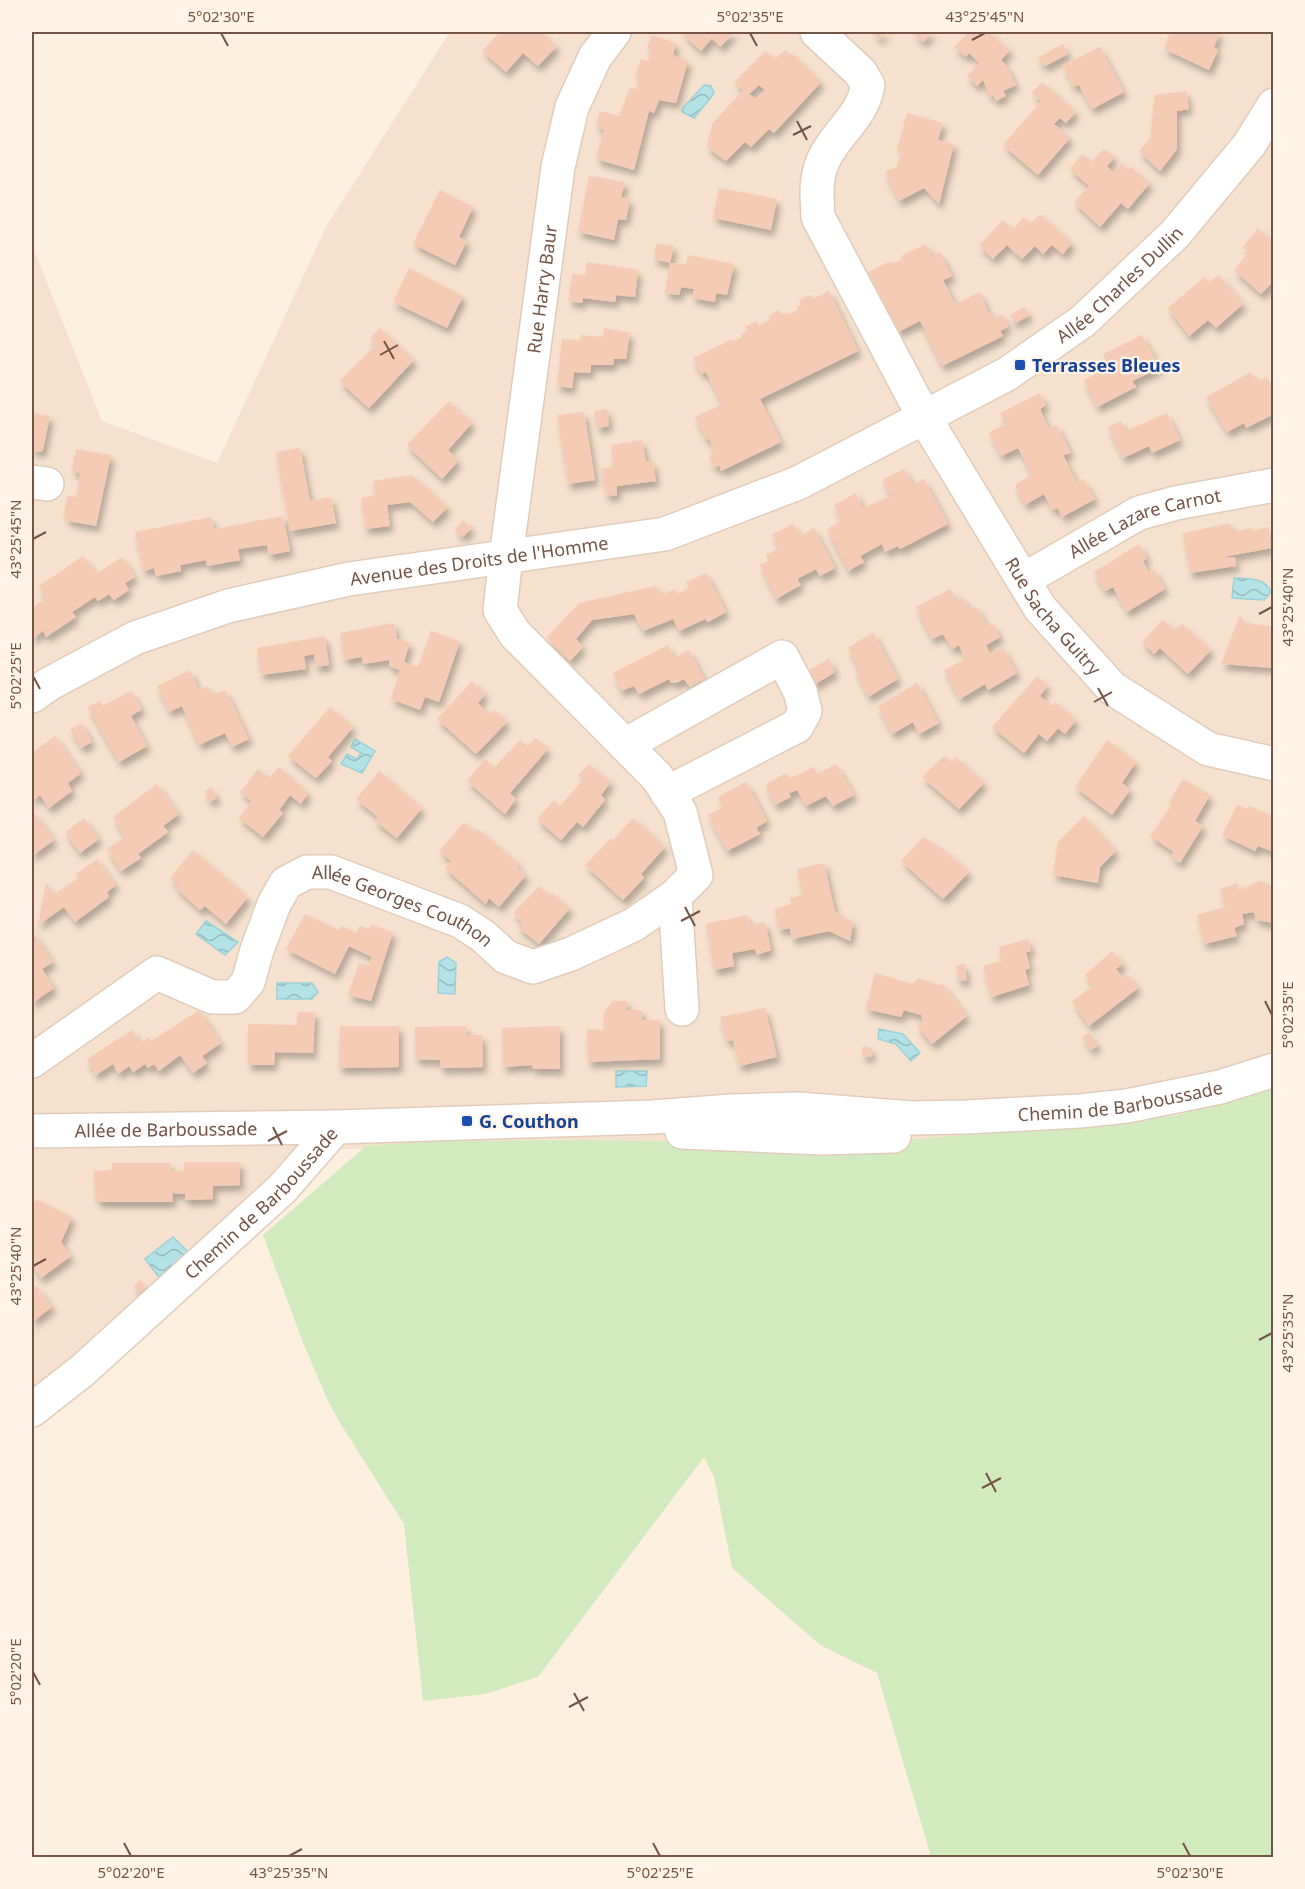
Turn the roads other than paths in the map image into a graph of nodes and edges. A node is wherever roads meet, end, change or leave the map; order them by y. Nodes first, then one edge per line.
1 (614, 32) edge
2 (817, 32) edge
3 (1274, 105) edge
4 (924, 417) junction
5 (1274, 485) edge
6 (506, 557) junction
7 (1023, 580) junction
8 (32, 696) edge
9 (625, 745) junction
10 (1274, 764) edge
11 (667, 793) junction
12 (686, 886) junction
13 (682, 1009) dead end
14 (32, 1062) edge
15 (1274, 1070) edge
16 (336, 1127) junction
17 (32, 1131) edge
18 (32, 1410) edge

1 - 6 street, Rue Harry Baur
2 - 4 street
3 - 4 street, Allée Charles Dullin
4 - 6 street, Avenue des Droits de l'Homme
4 - 7 street, Rue Sacha Guitry
5 - 7 street, Allée Lazare Carnot
6 - 8 street, Avenue des Droits de l'Homme
6 - 9 street, Rue Harry Baur
7 - 10 street, Rue Sacha Guitry
9 - 11 street, Rue Harry Baur
9 - 11 street
11 - 12 street, Rue Harry Baur
12 - 13 street
12 - 14 street, Allée Georges Couthon
15 - 16 street, Chemin de Barboussade
16 - 17 street, Allée de Barboussade
16 - 18 street, Chemin de Barboussade

